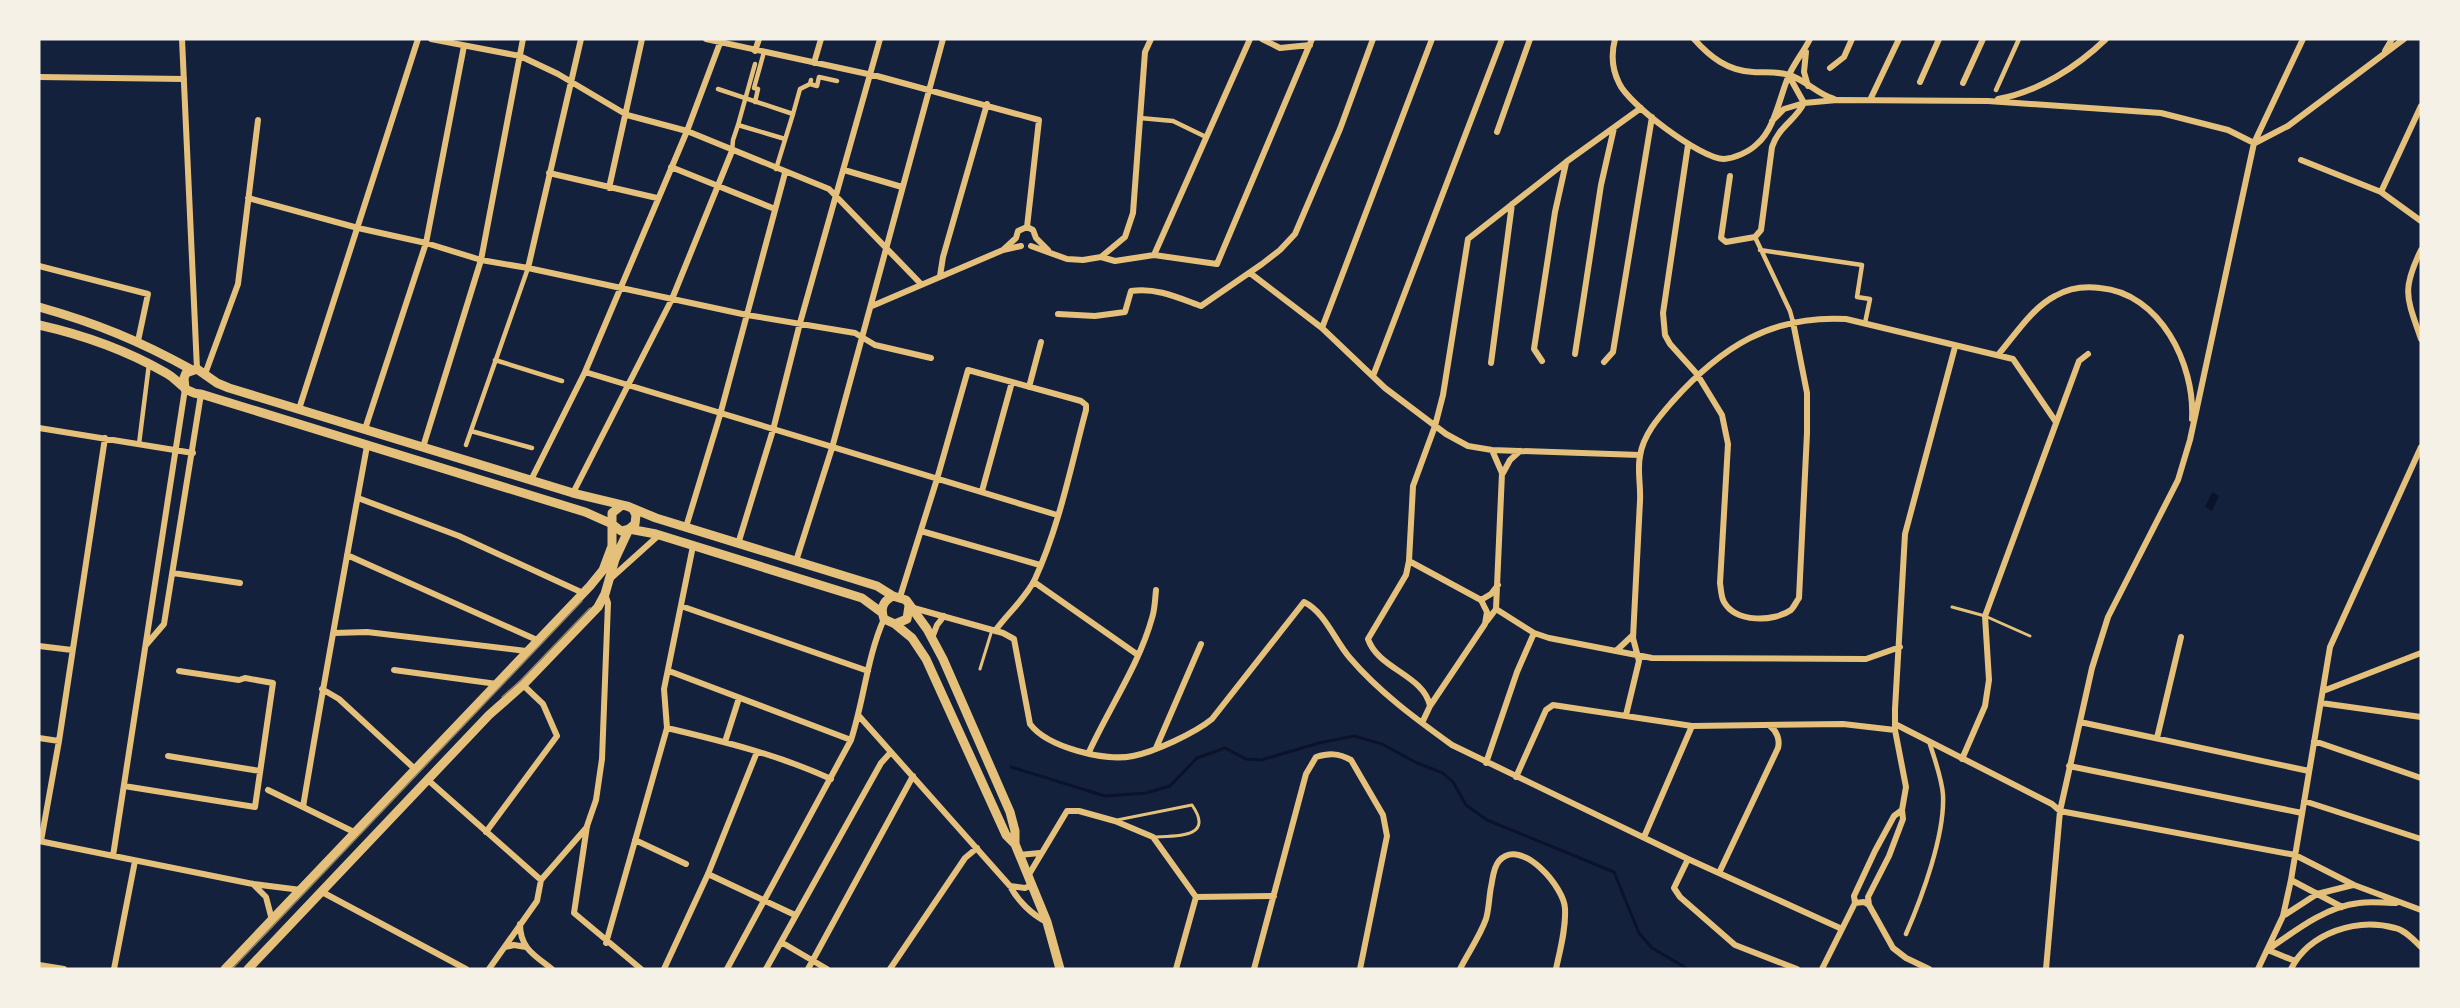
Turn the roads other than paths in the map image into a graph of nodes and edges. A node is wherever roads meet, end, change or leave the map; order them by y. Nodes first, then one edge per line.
1 (182, 39) edge
2 (418, 39) edge
3 (431, 39) edge
4 (523, 39) edge
5 (581, 39) edge
6 (642, 39) edge
7 (706, 39) edge
8 (759, 39) edge
9 (821, 39) edge
10 (880, 39) edge
11 (943, 39) edge
12 (1152, 39) edge
13 (1250, 39) edge
14 (1262, 39) edge
15 (1373, 39) edge
16 (1432, 39) edge
17 (1502, 39) edge
18 (1530, 39) edge
19 (1615, 39) edge
20 (1694, 39) edge
21 (1852, 39) edge
22 (1899, 39) edge
23 (1939, 39) edge
24 (1983, 39) edge
25 (2019, 39) edge
26 (2106, 39) edge
27 (2303, 39) edge
28 (2392, 39) edge
29 (2404, 39) edge
30 (1809, 41) edge
31 (1311, 42) edge
32 (720, 43) junction
33 (464, 46) junction
34 (755, 51) junction
35 (764, 52) junction
36 (2383, 54) junction
37 (520, 57) junction
38 (814, 63) junction
39 (755, 64) dead end
40 (1830, 68) dead end
41 (1789, 75) junction
42 (39, 77) edge
43 (870, 77) junction
44 (184, 79) junction
45 (837, 81) dead end
46 (572, 82) junction
47 (1920, 82) dead end
48 (1963, 83) dead end
49 (1809, 87) junction
50 (718, 89) dead end
51 (929, 89) junction
52 (1996, 90) dead end
53 (1797, 92) junction
54 (1784, 94) junction
55 (745, 98) junction
56 (1837, 100) junction
57 (1870, 100) junction
58 (1988, 101) junction
59 (755, 102) junction
60 (1804, 103) junction
61 (987, 104) junction
62 (2421, 106) edge
63 (1641, 108) junction
64 (793, 114) junction
65 (627, 116) junction
66 (1652, 117) junction
67 (1140, 118) junction
68 (258, 120) dead end
69 (1772, 121) junction
70 (738, 125) junction
71 (1614, 127) junction
72 (687, 131) junction
73 (1497, 132) dead end
74 (1206, 137) junction
75 (785, 139) junction
76 (2254, 143) junction
77 (1688, 145) junction
78 (732, 151) junction
79 (2301, 160) dead end
80 (1566, 162) junction
81 (671, 167) junction
82 (776, 169) junction
83 (844, 170) junction
84 (785, 172) junction
85 (549, 173) junction
86 (1730, 176) dead end
87 (717, 185) junction
88 (902, 187) junction
89 (609, 188) junction
90 (2381, 192) junction
91 (248, 198) junction
92 (657, 198) junction
93 (836, 198) junction
94 (1512, 204) junction
95 (774, 209) junction
96 (2421, 221) edge
97 (1027, 227) junction
98 (358, 228) junction
99 (1755, 237) junction
100 (1016, 238) junction
101 (1036, 238) junction
102 (426, 243) junction
103 (1021, 246) junction
104 (1031, 246) junction
105 (885, 248) junction
106 (1003, 250) junction
107 (1760, 250) junction
108 (2421, 250) edge
109 (1050, 252) junction
110 (1154, 255) junction
111 (1101, 257) junction
112 (481, 260) junction
113 (39, 266) edge
114 (528, 268) junction
115 (1250, 273) junction
116 (940, 276) junction
117 (921, 284) junction
118 (621, 287) junction
119 (672, 299) junction
120 (872, 306) junction
121 (39, 307) edge
122 (1058, 314) dead end
123 (747, 315) junction
124 (1793, 322) junction
125 (800, 323) junction
126 (1865, 323) junction
127 (39, 325) edge
128 (1322, 328) junction
129 (861, 336) junction
130 (2421, 339) edge
131 (138, 341) junction
132 (1041, 342) dead end
133 (1955, 346) junction
134 (1575, 354) dead end
135 (2088, 354) dead end
136 (1998, 355) junction
137 (931, 358) dead end
138 (495, 360) junction
139 (1542, 361) dead end
140 (1604, 362) dead end
141 (1491, 363) dead end
142 (149, 364) junction
143 (200, 372) junction
144 (585, 372) junction
145 (1697, 374) junction
146 (1373, 376) junction
147 (562, 381) dead end
148 (1012, 382) junction
149 (627, 386) junction
150 (1029, 387) junction
151 (185, 389) junction
152 (201, 394) junction
153 (299, 409) junction
154 (720, 415) junction
155 (2056, 422) junction
156 (1435, 426) junction
157 (39, 428) edge
158 (365, 429) junction
159 (772, 430) junction
160 (471, 431) junction
161 (105, 438) junction
162 (2190, 440) junction
163 (139, 444) junction
164 (466, 445) dead end
165 (367, 446) junction
166 (423, 447) junction
167 (2421, 447) edge
168 (531, 448) dead end
169 (832, 448) junction
170 (174, 450) junction
171 (1492, 450) junction
172 (1520, 451) junction
173 (193, 453) junction
174 (1640, 455) junction
175 (1503, 473) junction
176 (937, 479) junction
177 (531, 480) junction
178 (982, 491) junction
179 (573, 493) junction
180 (357, 498) junction
181 (621, 506) junction
182 (633, 509) junction
183 (1057, 515) junction
184 (612, 524) junction
185 (686, 527) junction
186 (629, 529) junction
187 (921, 531) junction
188 (659, 535) junction
189 (738, 544) junction
190 (693, 546) junction
191 (347, 555) junction
192 (796, 561) junction
193 (1409, 561) junction
194 (1040, 565) junction
195 (172, 573) junction
196 (609, 580) junction
197 (1034, 582) junction
198 (240, 583) dead end
199 (1497, 585) junction
200 (590, 586) junction
201 (1156, 590) dead end
202 (583, 593) junction
203 (605, 594) junction
204 (896, 596) junction
205 (1481, 600) junction
206 (681, 606) junction
207 (909, 606) junction
208 (1952, 607) dead end
209 (1496, 609) junction
210 (883, 615) junction
211 (944, 616) junction
212 (1985, 616) junction
213 (148, 622) junction
214 (895, 624) junction
215 (1485, 624) junction
216 (158, 629) junction
217 (993, 631) junction
218 (334, 633) junction
219 (1534, 633) junction
220 (1633, 635) junction
221 (2030, 636) dead end
222 (2181, 637) dead end
223 (932, 638) junction
224 (537, 640) junction
225 (1201, 644) dead end
226 (146, 645) junction
227 (39, 646) edge
228 (1900, 647) junction
229 (72, 650) junction
230 (526, 651) junction
231 (1616, 651) junction
232 (2421, 653) edge
233 (1138, 655) junction
234 (1639, 656) junction
235 (980, 669) dead end
236 (394, 670) dead end
237 (179, 671) dead end
238 (669, 671) junction
239 (868, 671) junction
240 (497, 684) junction
241 (523, 685) junction
242 (1442, 687) junction
243 (322, 689) junction
244 (1422, 689) junction
245 (2324, 691) junction
246 (739, 698) junction
247 (2321, 703) junction
248 (1430, 706) junction
249 (1626, 715) junction
250 (859, 716) junction
251 (2421, 717) edge
252 (2080, 722) junction
253 (1422, 723) junction
254 (1692, 726) junction
255 (1770, 726) junction
256 (1895, 727) junction
257 (667, 728) junction
258 (39, 738) edge
259 (2157, 738) junction
260 (851, 740) junction
261 (59, 741) junction
262 (1929, 741) junction
263 (2314, 741) junction
264 (724, 742) junction
265 (1156, 748) junction
266 (757, 752) junction
267 (891, 752) junction
268 (1089, 752) junction
269 (168, 756) dead end
270 (1962, 759) junction
271 (1486, 763) junction
272 (2069, 766) junction
273 (416, 770) junction
274 (260, 771) junction
275 (2309, 771) junction
276 (913, 776) junction
277 (1516, 777) junction
278 (2421, 778) edge
279 (831, 779) junction
280 (428, 780) junction
281 (124, 786) junction
282 (268, 790) dead end
283 (2304, 801) junction
284 (303, 807) junction
285 (1902, 810) junction
286 (2060, 811) junction
287 (2302, 813) junction
288 (1115, 821) junction
289 (587, 826) junction
290 (486, 832) junction
291 (356, 833) junction
292 (1153, 837) junction
293 (1644, 837) junction
294 (2421, 839) edge
295 (635, 840) junction
296 (40, 841) edge
297 (1015, 844) junction
298 (1879, 846) junction
299 (977, 848) junction
300 (1890, 852) junction
301 (1041, 853) junction
302 (1020, 855) junction
303 (2295, 855) junction
304 (113, 856) junction
305 (1688, 859) junction
306 (135, 861) junction
307 (686, 864) dead end
308 (1870, 866) junction
309 (1882, 870) junction
310 (1719, 873) junction
311 (708, 874) junction
312 (541, 880) junction
313 (1030, 880) junction
314 (2291, 880) junction
315 (253, 884) junction
316 (2354, 885) junction
317 (1010, 886) junction
318 (301, 890) junction
319 (322, 892) junction
320 (2317, 894) junction
321 (1274, 896) junction
322 (1196, 897) junction
323 (765, 901) junction
324 (1856, 903) junction
325 (2401, 903) junction
326 (1869, 905) junction
327 (2342, 908) junction
328 (2421, 910) edge
329 (795, 915) junction
330 (2283, 916) junction
331 (272, 920) junction
332 (1047, 922) junction
333 (520, 924) junction
334 (1842, 929) junction
335 (1906, 934) dead end
336 (782, 942) junction
337 (606, 943) junction
338 (505, 947) junction
339 (526, 947) junction
340 (2421, 947) edge
341 (2268, 950) junction
342 (812, 961) junction
343 (2295, 961) junction
344 (39, 965) edge
345 (543, 966) edge
346 (1058, 966) edge
347 (56, 968) edge
348 (64, 969) edge
349 (114, 969) edge
350 (225, 969) edge
351 (248, 969) edge
352 (466, 969) edge
353 (489, 969) edge
354 (552, 969) edge
355 (640, 969) edge
356 (664, 969) edge
357 (727, 969) edge
358 (766, 969) edge
359 (808, 969) edge
360 (827, 969) edge
361 (890, 969) edge
362 (1176, 969) edge
363 (1254, 969) edge
364 (1360, 969) edge
365 (1460, 969) edge
366 (1556, 969) edge
367 (1797, 969) edge
368 (1822, 969) edge
369 (1929, 969) edge
370 (2046, 969) edge
371 (2258, 969) edge
372 (2291, 969) edge

1 - 44 street
2 - 98 street
3 - 33 street
4 - 37 street
5 - 46 street
6 - 65 street
7 - 32 street
8 - 34 street
9 - 38 street
10 - 43 street
11 - 51 street
12 - 67 street
13 - 74 street
14 - 31 street
15 - 115 street
16 - 128 street
17 - 146 street
18 - 73 street
19 - 63 street
20 - 41 street
21 - 40 street
22 - 57 street
23 - 47 street
24 - 48 street
25 - 52 street
26 - 58 street
27 - 76 street
28 - 36 street
29 - 36 street
30 - 41 street
30 - 49 street
31 - 110 street
32 - 34 street
32 - 72 street
33 - 37 street
33 - 102 street
34 - 35 street
35 - 38 street
35 - 59 street
36 - 76 street
37 - 46 street
37 - 112 street
38 - 43 street
39 - 55 street
41 - 49 street
41 - 53 street
41 - 54 street
42 - 44 street
43 - 51 street
43 - 83 street
44 - 143 street
45 - 64 street
46 - 65 street
46 - 85 street
49 - 56 street
50 - 55 street
51 - 61 street
51 - 88 street
53 - 54 street
53 - 60 street
54 - 69 street
55 - 59 street
55 - 70 street
56 - 57 street
56 - 60 street
57 - 58 street
58 - 76 street
59 - 64 street
60 - 69 street
60 - 99 street
61 - 97 street
61 - 116 street
62 - 90 street
63 - 66 street
63 - 71 street
64 - 75 street
65 - 72 street
65 - 89 street
66 - 77 street
66 - 140 street
67 - 74 street
67 - 111 street
68 - 91 street
69 - 77 street
70 - 75 street
70 - 78 street
71 - 80 street
71 - 134 street
72 - 78 street
72 - 81 street
74 - 110 street
75 - 82 street
76 - 162 street
77 - 145 street
78 - 82 street
78 - 87 street
79 - 90 street
80 - 94 street
80 - 139 street
81 - 87 street
81 - 92 street
82 - 84 street
83 - 88 street
83 - 93 street
84 - 93 street
84 - 95 street
85 - 89 street
85 - 114 street
86 - 99 street
87 - 95 street
87 - 119 street
88 - 105 street
89 - 92 street
90 - 96 street
91 - 98 street
91 - 143 street
92 - 118 street
93 - 105 street
93 - 125 street
94 - 141 street
94 - 156 street
95 - 123 street
97 - 100 street
97 - 101 street
98 - 102 street
98 - 153 street
99 - 107 street
100 - 103 street
100 - 106 street
101 - 104 street
101 - 109 street
102 - 112 street
102 - 158 street
103 - 104 street
103 - 106 street
104 - 109 street
105 - 117 street
105 - 120 street
106 - 116 street
107 - 124 street
107 - 126 street
108 - 130 street
109 - 111 street
110 - 111 street
112 - 114 street
112 - 166 street
113 - 131 street
114 - 118 street
114 - 138 street
115 - 122 street
115 - 128 street
116 - 117 street
117 - 120 street
118 - 119 street
118 - 144 street
119 - 123 street
119 - 149 street
120 - 129 street
121 - 131 main road
123 - 125 street
123 - 154 street
124 - 126 street
124 - 145 street
124 - 145 street
125 - 129 street
125 - 159 street
126 - 133 street
127 - 142 main road
128 - 146 street
129 - 137 street
129 - 169 street
131 - 143 main road
132 - 150 street
133 - 136 street
133 - 228 street
135 - 155 street
136 - 155 street
136 - 162 street
138 - 147 street
138 - 160 street
142 - 151 main road
142 - 163 street
143 - 151 main road
143 - 152 main road
143 - 153 main road
144 - 149 street
144 - 177 street
145 - 174 street
146 - 156 street
148 - 150 street
148 - 176 street
148 - 178 street
149 - 154 street
149 - 179 street
150 - 183 street
151 - 152 main road
151 - 170 street
152 - 165 main road
152 - 173 street
153 - 158 main road
154 - 159 street
154 - 185 street
155 - 212 street
156 - 171 street
156 - 193 street
157 - 161 street
158 - 166 main road
159 - 169 street
159 - 189 street
160 - 164 street
160 - 168 street
161 - 163 street
161 - 229 street
162 - 252 street
163 - 170 street
165 - 180 street
165 - 184 main road
166 - 177 main road
167 - 245 street
169 - 176 street
169 - 192 street
170 - 173 street
170 - 213 street
171 - 172 street
171 - 175 street
172 - 174 street
172 - 175 street
173 - 195 street
174 - 220 street
175 - 199 street
176 - 178 street
176 - 187 street
177 - 179 main road
178 - 183 street
179 - 181 main road
180 - 191 street
180 - 202 street
181 - 182 main road
181 - 184 main road
182 - 185 main road
182 - 186 main road
183 - 194 street
184 - 186 main road
184 - 200 main road
185 - 189 main road
186 - 188 main road
186 - 196 main road
187 - 194 street
187 - 204 street
188 - 190 main road
188 - 196 street
189 - 192 main road
190 - 206 street
190 - 210 main road
191 - 218 street
191 - 224 street
192 - 204 main road
193 - 205 street
193 - 244 street
194 - 197 street
195 - 198 street
195 - 216 street
196 - 203 main road
197 - 217 street
197 - 233 street
199 - 205 street
199 - 209 street
200 - 202 main road
200 - 203 main road
201 - 233 street
202 - 224 main road
203 - 241 main road
203 - 289 street
204 - 207 main road
204 - 210 main road
205 - 215 street
206 - 238 street
206 - 239 street
207 - 211 street
207 - 214 main road
207 - 223 main road
208 - 212 lane
209 - 215 street
209 - 219 street
210 - 214 main road
210 - 239 street
211 - 217 street
211 - 223 street
212 - 221 lane
212 - 270 street
213 - 216 street
213 - 226 street
214 - 297 main road
215 - 242 street
216 - 226 street
217 - 235 lane
217 - 268 street
218 - 230 street
218 - 243 street
219 - 231 street
219 - 271 street
220 - 231 street
220 - 234 street
222 - 259 street
223 - 297 main road
224 - 230 main road
225 - 265 street
226 - 281 street
227 - 229 street
228 - 234 street
228 - 256 street
229 - 261 street
230 - 240 main road
231 - 234 street
232 - 245 street
233 - 268 street
234 - 249 street
236 - 240 street
237 - 274 street
238 - 246 street
238 - 257 street
239 - 250 street
240 - 273 main road
241 - 280 main road
241 - 290 street
242 - 244 street
242 - 248 street
243 - 273 street
243 - 284 street
244 - 248 street
245 - 247 street
246 - 260 street
246 - 264 street
247 - 251 street
247 - 263 street
248 - 253 street
249 - 254 street
249 - 277 street
250 - 260 street
250 - 267 street
252 - 259 street
252 - 272 street
253 - 265 street
253 - 271 street
254 - 255 street
254 - 293 street
255 - 256 street
255 - 310 street
256 - 262 street
256 - 285 street
257 - 264 street
257 - 295 street
258 - 261 street
259 - 275 street
260 - 279 street
261 - 296 street
262 - 270 street
262 - 335 street
263 - 275 street
263 - 278 street
264 - 266 street
265 - 268 street
266 - 279 street
266 - 311 street
267 - 276 street
267 - 329 street
269 - 274 street
270 - 286 street
271 - 277 street
272 - 286 street
272 - 287 street
273 - 291 main road
274 - 281 street
275 - 283 street
276 - 299 street
276 - 342 street
277 - 293 street
279 - 323 street
280 - 290 street
280 - 319 main road
281 - 304 street
282 - 284 street
283 - 287 street
283 - 294 street
284 - 291 street
285 - 298 street
285 - 300 street
286 - 303 street
286 - 370 street
287 - 303 street
288 - 292 street
288 - 292 lane
288 - 301 street
289 - 312 street
289 - 337 street
290 - 312 street
291 - 318 main road
292 - 322 street
293 - 305 street
295 - 307 street
295 - 337 street
296 - 304 street
297 - 302 main road
298 - 300 street
298 - 308 street
299 - 317 street
299 - 361 street
300 - 309 street
301 - 302 street
301 - 313 street
302 - 313 main road
303 - 314 street
303 - 316 street
304 - 306 street
305 - 310 street
305 - 367 street
306 - 315 street
306 - 349 street
308 - 309 street
308 - 324 street
309 - 326 street
310 - 334 street
311 - 323 street
311 - 356 street
312 - 333 street
313 - 317 street
313 - 332 main road
314 - 320 street
314 - 330 street
315 - 318 street
315 - 331 street
316 - 320 street
316 - 325 street
317 - 332 street
318 - 331 main road
319 - 351 main road
319 - 352 street
320 - 327 street
320 - 330 street
321 - 322 street
321 - 363 street
321 - 364 street
322 - 362 street
323 - 329 street
323 - 357 street
324 - 326 street
324 - 334 street
325 - 327 street
325 - 328 street
326 - 369 street
327 - 341 street
329 - 336 street
330 - 341 street
331 - 350 main road
332 - 346 main road
333 - 338 street
333 - 339 street
334 - 368 street
336 - 342 street
336 - 358 street
337 - 355 street
338 - 339 street
338 - 353 street
339 - 345 street
340 - 343 street
341 - 343 street
341 - 371 street
342 - 359 street
342 - 360 street
343 - 372 street
344 - 347 street
345 - 354 street
347 - 348 street
365 - 366 street

